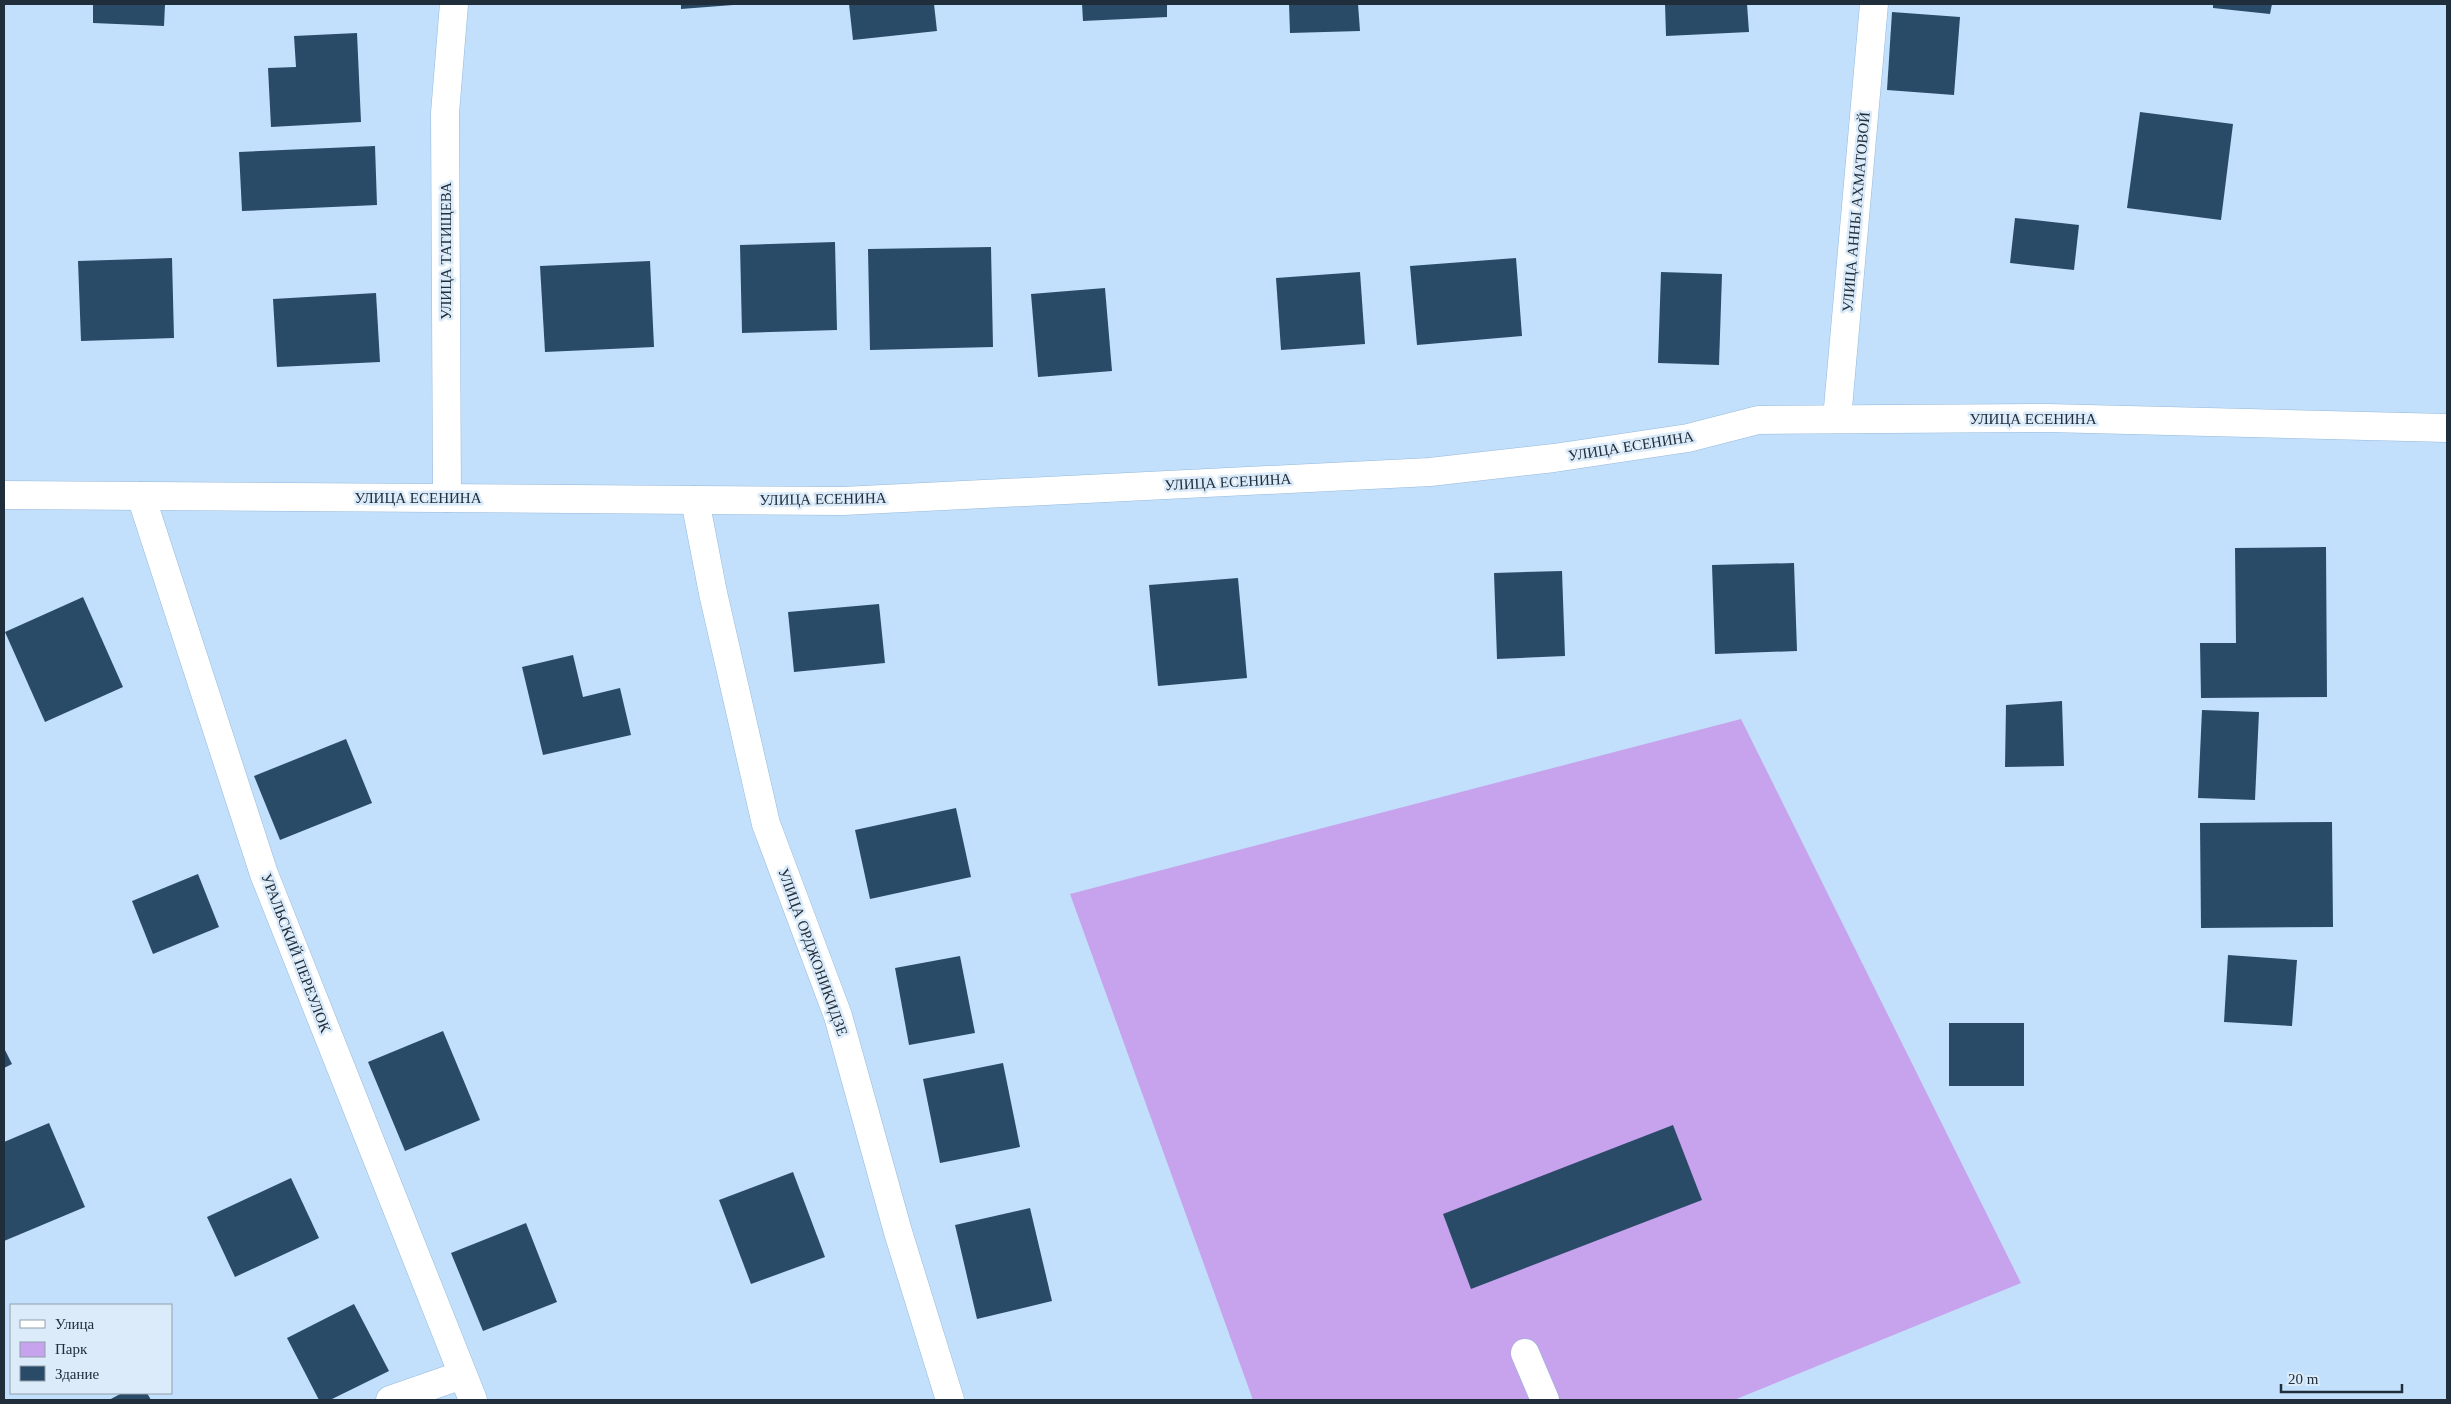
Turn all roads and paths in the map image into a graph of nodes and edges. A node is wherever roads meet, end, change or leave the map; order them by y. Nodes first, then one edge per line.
1 (454, 4) edge
2 (1874, 4) edge
3 (1837, 420) junction
4 (2447, 428) edge
5 (4, 496) edge
6 (141, 496) junction
7 (447, 498) junction
8 (695, 500) junction
9 (1525, 1353) dead end
10 (462, 1376) junction
11 (390, 1400) edge
12 (473, 1400) edge
13 (950, 1400) edge
14 (1545, 1400) edge

1 - 7 street, УЛИЦА ТАТИЩЕВА
2 - 3 street, УЛИЦА АННЫ АХМАТОВОЙ
3 - 4 street, УЛИЦА ЕСЕНИНА
3 - 8 street, УЛИЦА ЕСЕНИНА
5 - 6 street, УЛИЦА ЕСЕНИНА
6 - 7 street, УЛИЦА ЕСЕНИНА
6 - 10 street, УРАЛЬСКИЙ ПЕРЕУЛОК
7 - 8 street, УЛИЦА ЕСЕНИНА
8 - 13 street, УЛИЦА ОРДЖОНИКИДЗЕ
9 - 14 street
10 - 11 street
10 - 12 street, УРАЛЬСКИЙ ПЕРЕУЛОК

